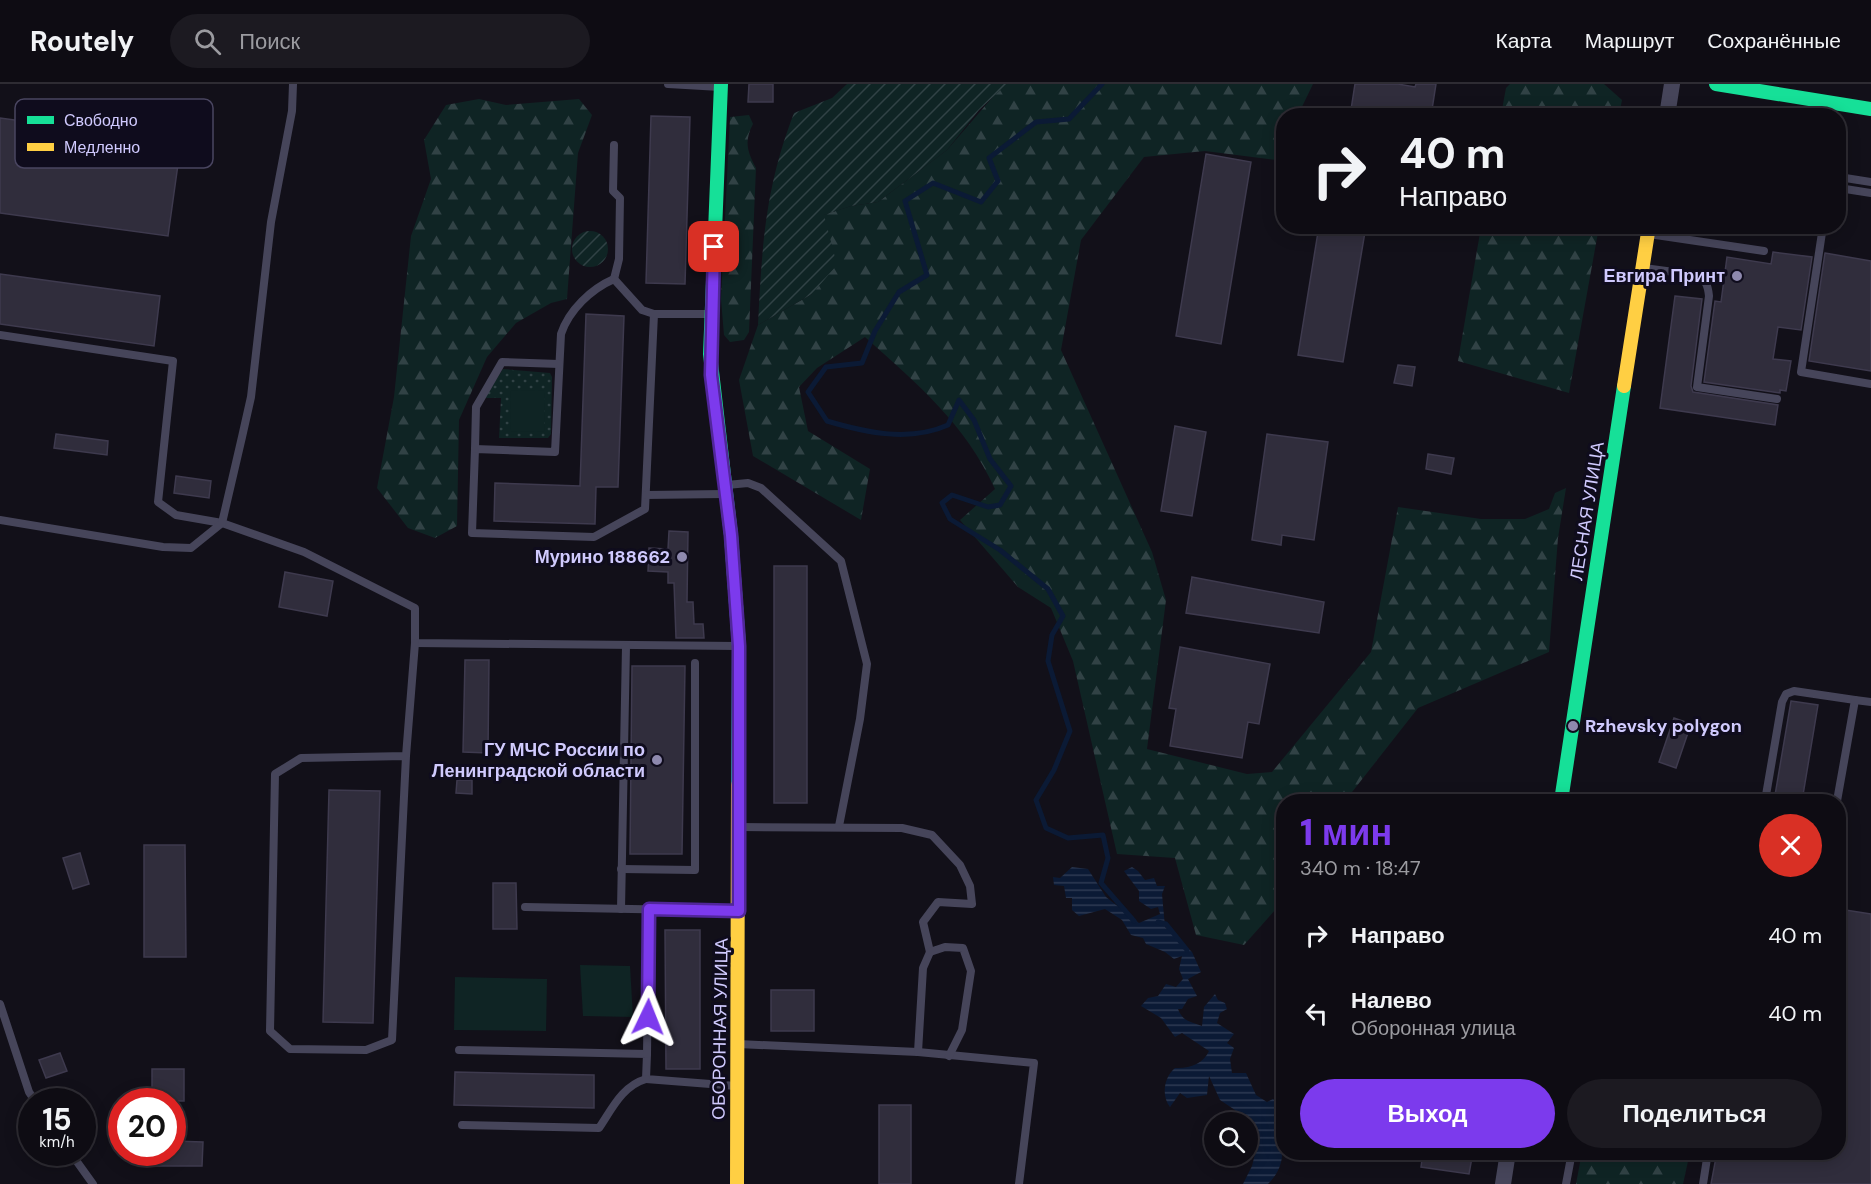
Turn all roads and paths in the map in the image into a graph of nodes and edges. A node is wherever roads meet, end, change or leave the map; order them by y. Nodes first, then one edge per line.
1 (293, 84) edge
2 (668, 84) edge
3 (1672, 84) edge
4 (1716, 84) edge
5 (721, 85) edge
6 (1668, 108) edge
7 (1871, 109) edge
8 (614, 145) dead end
9 (1846, 178) edge
10 (1871, 182) edge
11 (1846, 189) edge
12 (1871, 193) edge
13 (1648, 234) edge
14 (1671, 234) edge
15 (1822, 234) edge
16 (1764, 251) dead end
17 (1643, 268) junction
18 (614, 279) junction
19 (654, 314) junction
20 (711, 314) junction
21 (0, 335) edge
22 (558, 364) junction
23 (1871, 384) edge
24 (1777, 399) dead end
25 (476, 449) junction
26 (726, 489) junction
27 (646, 495) junction
28 (0, 520) edge
29 (222, 523) junction
30 (415, 643) junction
31 (626, 646) junction
32 (739, 646) junction
33 (695, 663) dead end
34 (1854, 700) junction
35 (1871, 702) edge
36 (406, 756) junction
37 (1562, 794) edge
38 (1766, 794) edge
39 (1838, 794) edge
40 (839, 826) junction
41 (739, 827) junction
42 (621, 869) junction
43 (525, 907) dead end
44 (621, 909) junction
45 (649, 909) junction
46 (739, 911) junction
47 (930, 952) junction
48 (0, 1004) edge
49 (738, 1044) junction
50 (459, 1050) dead end
51 (918, 1052) junction
52 (647, 1054) junction
53 (949, 1056) junction
54 (646, 1079) junction
55 (737, 1086) junction
56 (28, 1088) edge
57 (462, 1125) dead end
58 (1507, 1160) edge
59 (1570, 1160) edge
60 (1707, 1160) edge
61 (80, 1166) edge
62 (93, 1184) edge
63 (736, 1184) edge
64 (1019, 1184) edge
65 (1503, 1184) edge
66 (1566, 1184) edge
67 (1703, 1184) edge

1 - 29 lane
2 - 5 lane
3 - 6 street
4 - 7 street
5 - 20 street, ОБОРОННАЯ УЛИЦА
8 - 18 lane
9 - 10 lane
11 - 12 lane
13 - 17 street, ЛЕСНАЯ УЛИЦА
14 - 16 lane
15 - 23 lane
17 - 24 lane
17 - 37 street, ЛЕСНАЯ УЛИЦА
18 - 19 lane
18 - 22 lane
19 - 20 lane
19 - 27 lane
20 - 26 street, ОБОРОННАЯ УЛИЦА
21 - 29 lane
22 - 25 lane
22 - 25 lane
25 - 27 lane
26 - 27 lane
26 - 32 street, ОБОРОННАЯ УЛИЦА
26 - 40 lane
28 - 29 lane
29 - 30 lane
30 - 31 lane
30 - 36 lane
31 - 32 lane
31 - 42 lane
32 - 41 street, ОБОРОННАЯ УЛИЦА
33 - 42 lane
34 - 35 lane
34 - 38 lane
34 - 39 lane
36 - 36 lane
40 - 41 lane
40 - 47 lane
41 - 46 street, ОБОРОННАЯ УЛИЦА
42 - 44 lane
43 - 44 lane
44 - 45 lane
45 - 46 lane
45 - 52 lane
46 - 49 street, ОБОРОННАЯ УЛИЦА
47 - 51 lane
47 - 53 lane
48 - 56 lane
49 - 51 lane
49 - 55 street, ОБОРОННАЯ УЛИЦА
50 - 52 lane
51 - 53 lane
52 - 54 lane
53 - 64 lane
54 - 55 lane
54 - 57 lane
55 - 63 street, ОБОРОННАЯ УЛИЦА
58 - 65 street
59 - 66 lane
60 - 67 lane
61 - 62 lane

